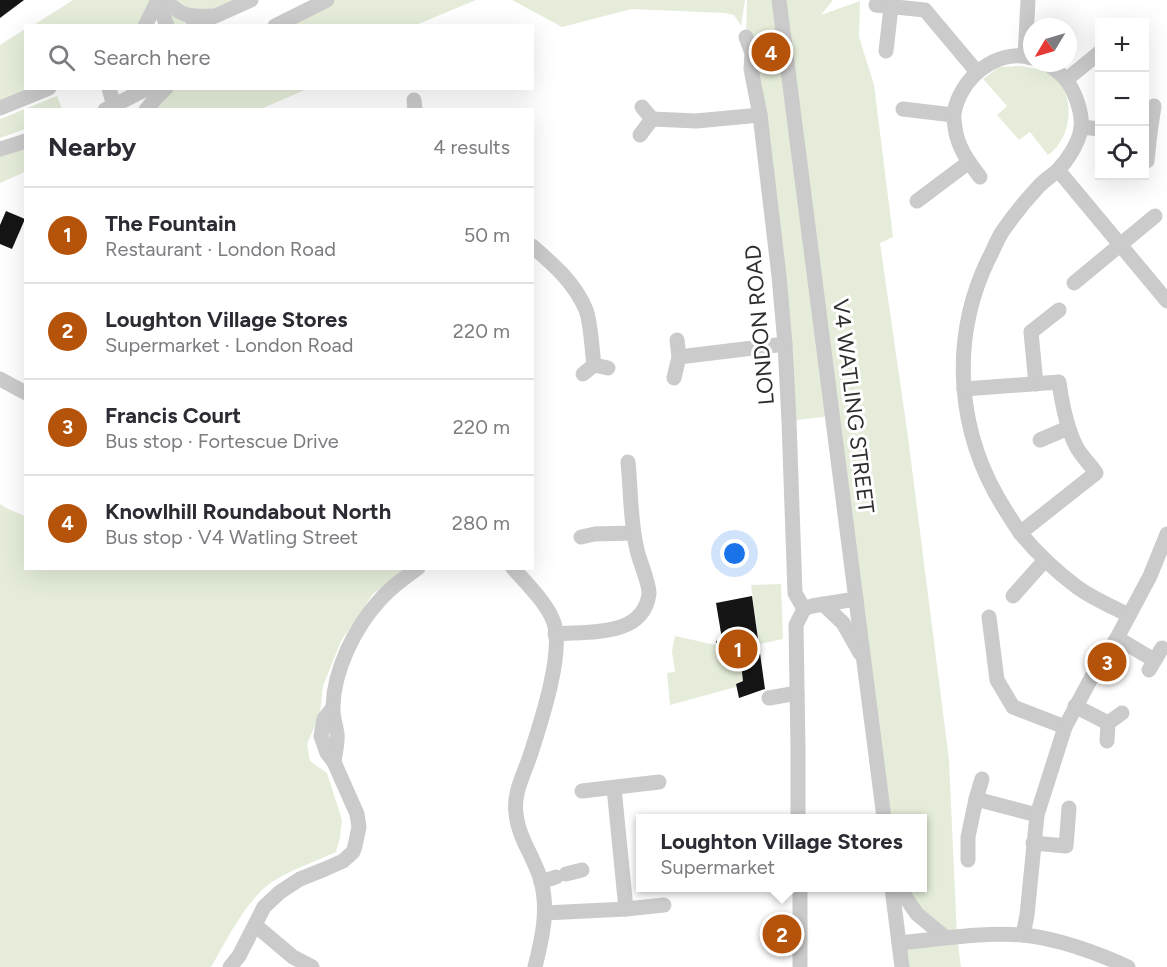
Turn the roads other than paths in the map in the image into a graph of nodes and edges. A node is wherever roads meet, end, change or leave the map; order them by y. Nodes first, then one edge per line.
1 (251, 0) edge
2 (327, 0) edge
3 (779, 0) edge
4 (1028, 0) edge
5 (160, 1) edge
6 (926, 5) edge
7 (214, 16) junction
8 (1028, 18) edge
9 (147, 24) edge
10 (166, 24) edge
11 (197, 24) edge
12 (279, 24) edge
13 (746, 37) dead end
14 (886, 51) dead end
15 (1095, 56) edge
16 (1023, 57) edge
17 (977, 72) junction
18 (1057, 72) edge
19 (1066, 80) junction
20 (46, 90) edge
21 (109, 90) edge
22 (144, 90) edge
23 (164, 90) edge
24 (1154, 106) dead end
25 (0, 108) edge
26 (111, 108) edge
27 (148, 108) edge
28 (903, 110) dead end
29 (760, 115) junction
30 (953, 115) junction
31 (1149, 126) edge
32 (1081, 127) junction
33 (1095, 128) edge
34 (640, 135) dead end
35 (24, 142) edge
36 (0, 149) edge
37 (969, 162) junction
38 (1058, 170) junction
39 (980, 177) dead end
40 (917, 201) dead end
41 (1155, 216) dead end
42 (1120, 244) junction
43 (534, 248) edge
44 (1074, 282) dead end
45 (1167, 301) edge
46 (1059, 310) dead end
47 (676, 340) dead end
48 (785, 344) junction
49 (679, 357) junction
50 (595, 369) dead end
51 (674, 378) dead end
52 (0, 379) edge
53 (1036, 384) junction
54 (964, 389) junction
55 (24, 392) edge
56 (1068, 428) junction
57 (1040, 441) dead end
58 (628, 462) dead end
59 (633, 532) junction
60 (1020, 533) junction
61 (581, 537) dead end
62 (1166, 537) edge
63 (1045, 560) junction
64 (415, 570) edge
65 (515, 570) edge
66 (1013, 596) dead end
67 (856, 599) junction
68 (823, 604) junction
69 (804, 609) junction
70 (1129, 615) junction
71 (989, 618) dead end
72 (555, 634) junction
73 (1117, 638) junction
74 (863, 658) junction
75 (1155, 659) dead end
76 (798, 693) junction
77 (769, 698) dead end
78 (1075, 706) junction
79 (1122, 713) dead end
80 (1108, 723) junction
81 (1065, 727) junction
82 (1107, 741) dead end
83 (982, 779) dead end
84 (659, 782) dead end
85 (614, 788) junction
86 (582, 791) dead end
87 (976, 799) junction
88 (1070, 808) dead end
89 (798, 814) edge
90 (883, 814) edge
91 (1037, 815) junction
92 (1034, 843) junction
93 (968, 860) dead end
94 (582, 870) dead end
95 (541, 882) junction
96 (800, 892) edge
97 (892, 892) edge
98 (902, 892) edge
99 (664, 904) dead end
100 (626, 909) junction
101 (545, 913) junction
102 (255, 925) junction
103 (1023, 935) junction
104 (946, 938) junction
105 (899, 944) junction
106 (230, 967) edge
107 (312, 967) edge
108 (535, 967) edge
109 (800, 967) edge
110 (902, 967) edge
111 (1128, 967) edge

1 - 7 street
2 - 12 street
3 - 67 street, V4 WATLING STREET
4 - 8 street
5 - 7 street
5 - 9 street
5 - 10 street
6 - 14 street
6 - 17 street
7 - 11 street
13 - 29 street, LONDON ROAD
15 - 19 street
16 - 17 street
17 - 30 street
18 - 19 street
19 - 32 street
20 - 25 street
21 - 26 street
22 - 26 street
23 - 27 street
24 - 31 street
28 - 30 street
29 - 34 street
29 - 48 street, LONDON ROAD
30 - 37 street
32 - 33 street
32 - 38 street
35 - 36 street
37 - 39 street
37 - 40 street
38 - 42 street
38 - 54 street
41 - 42 street
42 - 44 street
42 - 45 street
43 - 50 street
46 - 53 street
47 - 49 street
48 - 49 street
48 - 69 street, LONDON ROAD
49 - 51 street
52 - 55 street
53 - 54 street
53 - 56 street
54 - 60 street
56 - 57 street
56 - 60 street
58 - 59 street
59 - 61 street
59 - 72 street
60 - 63 street
62 - 70 street
63 - 66 street
63 - 70 street
64 - 102 street
65 - 72 street
67 - 68 street
67 - 74 street, V4 WATLING STREET
68 - 69 street
68 - 74 street
69 - 76 street
70 - 73 street
71 - 81 street
72 - 95 street
73 - 75 street
73 - 78 street
74 - 90 street, V4 WATLING STREET
76 - 77 street
76 - 89 street
78 - 80 street
78 - 81 street
79 - 80 street
80 - 82 street
81 - 91 street
83 - 87 street
84 - 85 street
85 - 86 street
85 - 100 street
87 - 91 street
87 - 93 street
88 - 92 street
91 - 92 street
92 - 103 street
94 - 95 street
95 - 101 street
96 - 109 street
97 - 105 street
98 - 104 street
99 - 100 street
100 - 101 street
101 - 108 street
102 - 106 street
102 - 107 street
103 - 104 street
103 - 111 street
104 - 105 street
105 - 110 street

